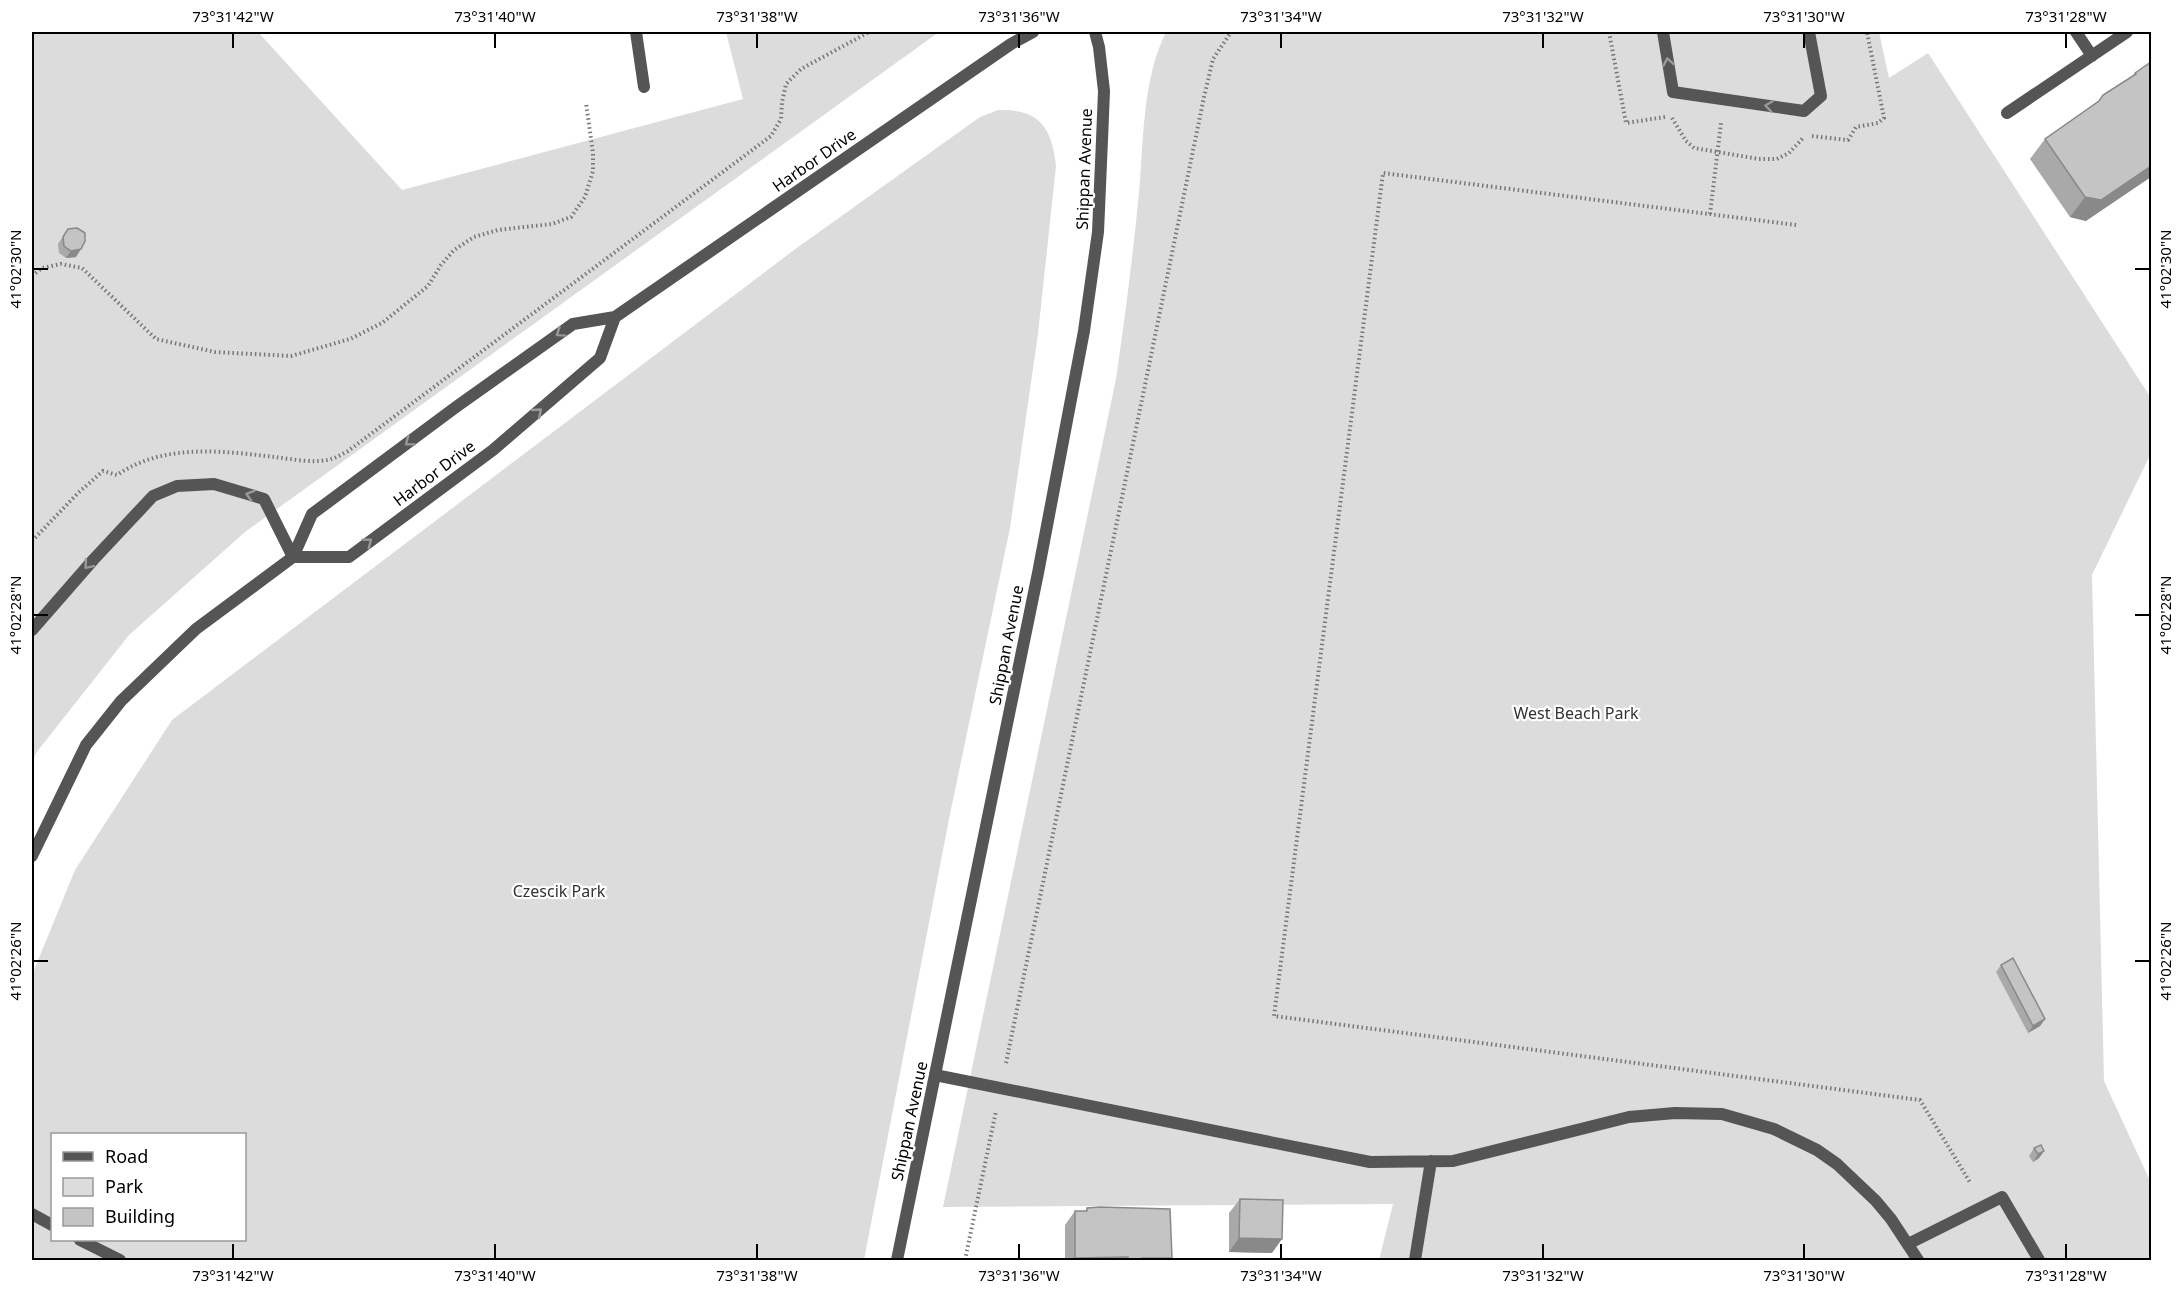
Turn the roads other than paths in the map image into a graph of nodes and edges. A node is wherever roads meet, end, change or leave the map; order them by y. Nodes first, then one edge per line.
1 (636, 32) edge
2 (1033, 32) edge
3 (1095, 32) edge
4 (1663, 32) edge
5 (1809, 32) edge
6 (2076, 32) edge
7 (2127, 32) edge
8 (2092, 56) junction
9 (644, 87) dead end
10 (2007, 113) dead end
11 (615, 317) junction
12 (293, 557) junction
13 (32, 630) edge
14 (32, 856) edge
15 (935, 1075) junction
16 (1431, 1161) junction
17 (32, 1214) edge
18 (51, 1224) edge
19 (84, 1241) edge
20 (1908, 1244) junction
21 (120, 1260) edge
22 (897, 1260) edge
23 (1415, 1260) edge
24 (1918, 1260) edge
25 (2039, 1260) edge

1 - 9 street
2 - 11 street, Harbor Drive
3 - 15 street, Shippan Avenue
5 -> 4 street
6 - 8 street
7 - 8 street
8 - 10 street
11 -> 12 street, Harbor Drive
12 -> 11 street, Harbor Drive
12 -> 13 street
12 - 14 street, Harbor Drive
15 - 16 street
15 - 22 street, Shippan Avenue
16 - 20 street
16 - 23 street
17 - 18 street
19 - 21 street
20 - 24 street
20 - 25 street

